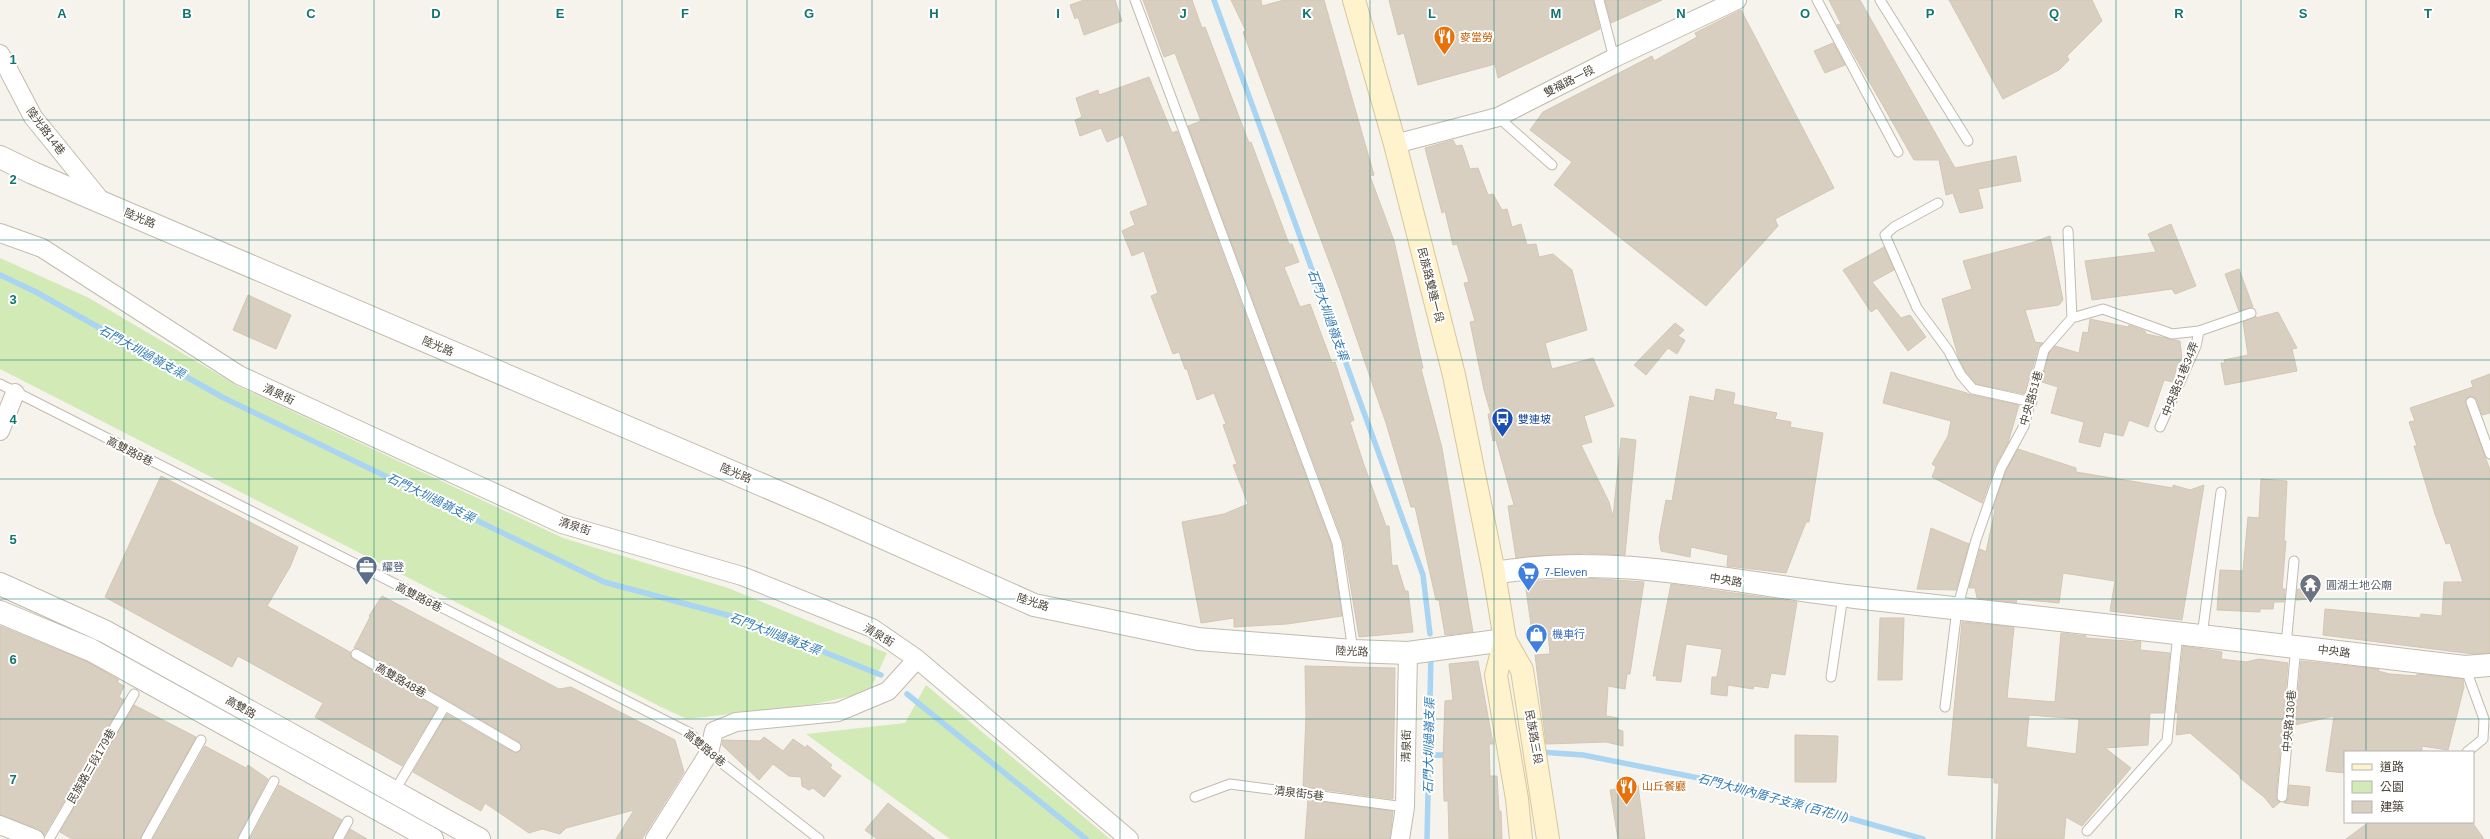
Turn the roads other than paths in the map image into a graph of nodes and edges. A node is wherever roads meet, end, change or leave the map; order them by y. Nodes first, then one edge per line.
1 (1135, 0) edge
2 (1354, 0) edge
3 (1599, 0) edge
4 (1737, 0) edge
5 (1817, 0) edge
6 (1880, 0) edge
7 (0, 54) edge
8 (1614, 58) junction
9 (1498, 117) junction
10 (1968, 141) dead end
11 (1394, 144) junction
12 (1898, 152) dead end
13 (0, 157) edge
14 (1552, 165) dead end
15 (102, 202) junction
16 (1938, 203) dead end
17 (2068, 231) dead end
18 (0, 233) edge
19 (2251, 313) dead end
20 (2072, 318) junction
21 (2199, 331) junction
22 (7, 388) edge
23 (2032, 402) junction
24 (2471, 402) dead end
25 (2160, 427) dead end
26 (0, 430) edge
27 (2490, 454) edge
28 (2221, 492) dead end
29 (2294, 561) dead end
30 (1494, 573) junction
31 (0, 584) edge
32 (1843, 596) junction
33 (1957, 609) junction
34 (0, 612) edge
35 (2178, 633) junction
36 (2202, 636) junction
37 (1505, 640) junction
38 (2291, 646) junction
39 (1353, 651) junction
40 (1408, 653) junction
41 (356, 654) dead end
42 (917, 659) junction
43 (2490, 665) edge
44 (2465, 667) junction
45 (1831, 677) dead end
46 (134, 694) dead end
47 (445, 706) junction
48 (1945, 707) dead end
49 (201, 740) dead end
50 (516, 747) dead end
51 (2468, 751) edge
52 (709, 753) junction
53 (274, 781) dead end
54 (394, 792) junction
55 (2282, 796) dead end
56 (1195, 797) dead end
57 (1405, 807) junction
58 (348, 822) dead end
59 (0, 825) edge
60 (2087, 831) dead end
61 (35, 839) edge
62 (49, 839) edge
63 (146, 839) edge
64 (243, 839) edge
65 (338, 839) edge
66 (432, 839) edge
67 (478, 839) edge
68 (655, 839) edge
69 (819, 839) edge
70 (1129, 839) edge
71 (1400, 839) edge
72 (1521, 839) edge
73 (1548, 839) edge

1 - 39 lane
2 - 11 main road, 民族路雙連一段
3 - 8 lane
4 - 8 street, 雙福路一段
5 - 12 lane
6 - 10 lane
7 - 15 street, 陸光路14巷
8 - 9 street, 雙福路一段
9 - 11 street, 雙福路一段
9 - 14 lane
11 - 30 main road, 民族路雙連一段
13 - 15 street, 陸光路
15 - 39 street, 陸光路
16 - 23 lane
17 - 20 lane
18 - 42 street, 清泉街
19 - 21 lane
20 - 21 lane
20 - 23 lane, 中央路51巷
21 - 25 lane, 中央路51巷34弄
22 - 26 street
22 - 52 lane, 高雙路8巷
23 - 33 lane, 中央路51巷
24 - 27 lane
28 - 36 lane
29 - 38 lane, 中央路130巷
30 - 32 street, 中央路
30 - 37 main road, 民族路三段
31 - 54 street, 高雙路
32 - 33 street, 中央路
32 - 45 lane
33 - 35 street, 中央路
33 - 48 lane
34 - 66 street, 高雙路
35 - 36 street, 中央路
35 - 60 lane
36 - 38 street, 中央路
37 - 40 street, 陸光路
37 - 72 main road, 民族路三段
37 - 73 main road, 民族路三段
38 - 44 street, 中央路
38 - 55 lane, 中央路130巷
39 - 40 street, 陸光路
40 - 57 street, 清泉街
41 - 47 lane, 高雙路48巷
42 - 52 street
42 - 70 street, 清泉街
43 - 44 street, 中央路
44 - 51 lane
46 - 62 lane, 民族路三段179巷
47 - 50 lane, 高雙路48巷
47 - 54 lane
49 - 63 lane
52 - 68 street
52 - 69 lane, 高雙路8巷
53 - 64 lane
54 - 67 street, 高雙路
56 - 57 lane, 清泉街5巷
57 - 71 street, 清泉街
58 - 65 lane
59 - 61 street

